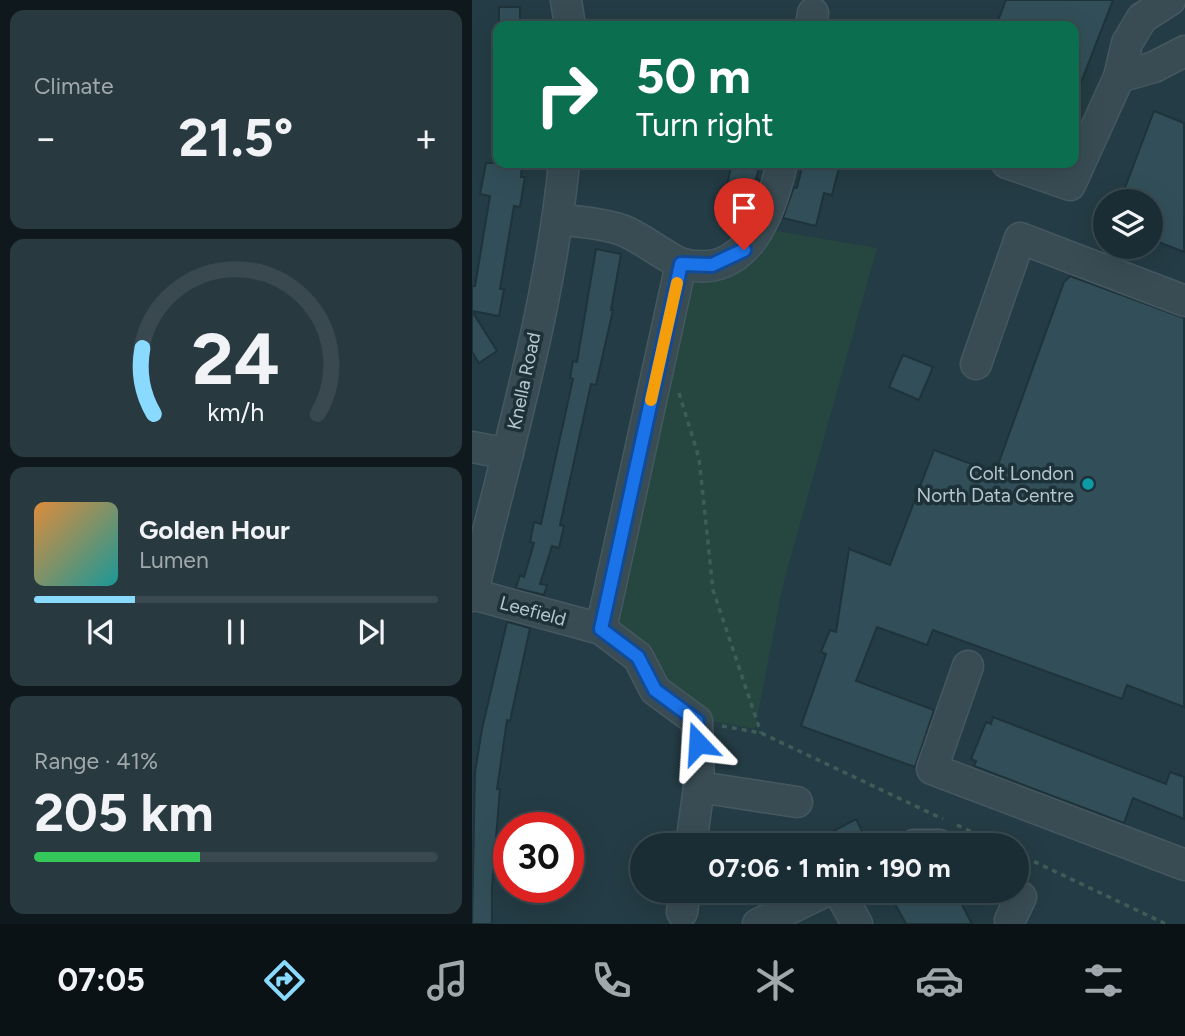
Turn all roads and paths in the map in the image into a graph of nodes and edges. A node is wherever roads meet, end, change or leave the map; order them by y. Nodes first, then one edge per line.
1 (566, 0) edge
2 (1170, 0) edge
3 (569, 21) edge
4 (1184, 51) edge
5 (1120, 77) junction
6 (1079, 166) edge
7 (563, 168) edge
8 (780, 168) edge
9 (1021, 168) edge
10 (1078, 168) edge
11 (558, 219) junction
12 (681, 264) junction
13 (1184, 301) edge
14 (976, 365) dead end
15 (675, 382) dead end
16 (472, 447) edge
17 (508, 454) junction
18 (472, 595) edge
19 (601, 629) junction
20 (968, 666) dead end
21 (697, 721) junction
22 (761, 733) junction
23 (699, 787) junction
24 (797, 802) dead end
25 (693, 833) edge
26 (974, 833) edge
27 (1029, 859) edge
28 (1184, 865) edge
29 (801, 903) edge
30 (846, 903) edge
31 (1018, 903) edge
32 (1010, 920) dead end
33 (758, 924) edge
34 (857, 924) edge
35 (1166, 924) edge

1 - 3 street
2 - 5 street
4 - 5 street
5 - 6 street
7 - 11 street, Knella Road
8 - 12 street
9 - 10 street
11 - 12 street
11 - 17 street, Knella Road
12 - 19 street
13 - 14 street
15 - 22 path
16 - 17 street
17 - 18 street, Knella Road
18 - 19 street, Leefield
19 - 21 street, Leefield
20 - 28 street
21 - 22 path
21 - 23 street
22 - 26 path
23 - 24 street
23 - 25 street
27 - 35 path
29 - 33 street
30 - 34 street
31 - 32 street

